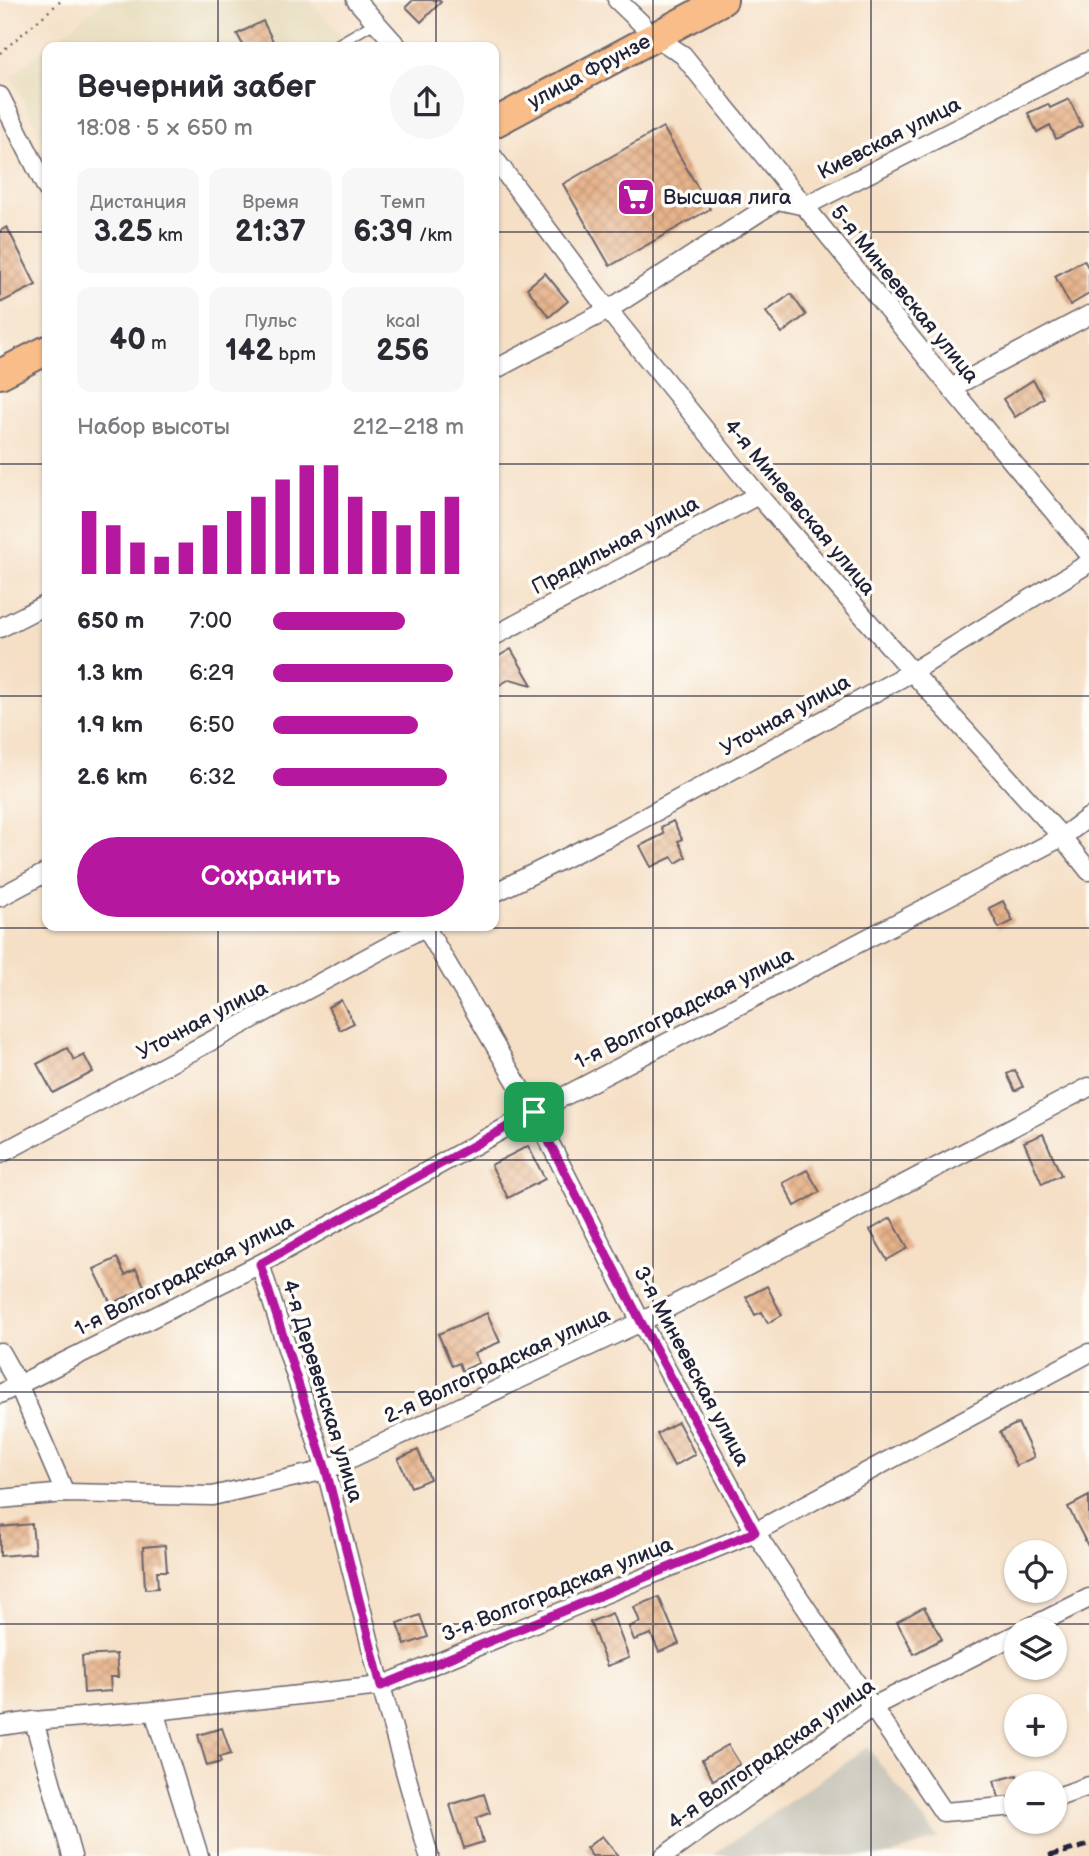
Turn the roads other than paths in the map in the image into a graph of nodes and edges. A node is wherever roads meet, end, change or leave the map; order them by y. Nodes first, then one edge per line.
1 (356, 0) edge
2 (617, 0) edge
3 (687, 0) edge
4 (723, 0) edge
5 (376, 22) junction
6 (648, 30) junction
7 (341, 42) edge
8 (394, 42) edge
9 (1089, 61) edge
10 (0, 96) edge
11 (499, 100) edge
12 (499, 120) edge
13 (499, 165) edge
14 (42, 178) edge
15 (805, 206) junction
16 (608, 310) junction
17 (1089, 315) edge
18 (42, 334) edge
19 (42, 353) edge
20 (0, 355) edge
21 (499, 367) edge
22 (0, 374) edge
23 (951, 388) junction
24 (758, 495) junction
25 (1089, 554) edge
26 (1089, 563) edge
27 (42, 607) edge
28 (0, 628) edge
29 (499, 633) edge
30 (912, 672) junction
31 (1089, 817) edge
32 (1062, 837) junction
33 (1089, 871) edge
34 (42, 875) edge
35 (499, 891) edge
36 (0, 897) edge
37 (417, 931) edge
38 (429, 931) edge
39 (1089, 1087) edge
40 (534, 1112) junction
41 (0, 1154) edge
42 (260, 1264) junction
43 (641, 1322) junction
44 (0, 1352) edge
45 (1089, 1353) edge
46 (18, 1384) junction
47 (0, 1394) edge
48 (326, 1470) junction
49 (65, 1493) junction
50 (0, 1499) edge
51 (755, 1532) junction
52 (1089, 1598) edge
53 (1051, 1617) edge
54 (1004, 1641) edge
55 (381, 1686) junction
56 (872, 1707) junction
57 (155, 1711) junction
58 (34, 1721) junction
59 (0, 1726) edge
60 (1089, 1786) edge
61 (1067, 1794) edge
62 (1004, 1807) edge
63 (72, 1856) edge
64 (199, 1856) edge
65 (429, 1856) edge
66 (664, 1856) edge

1 - 5 street
2 - 6 street, 5-я Минеевская улица
3 - 6 highway, улица Фрунзе
4 - 6 highway, улица Фрунзе
5 - 7 lane
5 - 8 street
6 - 11 highway, улица Фрунзе
6 - 12 highway, улица Фрунзе
6 - 15 street, 5-я Минеевская улица
9 - 15 street, Киевская улица
10 - 14 street
13 - 16 street, 4-я Минеевская улица
15 - 16 street, Киевская улица
15 - 23 street, 5-я Минеевская улица
16 - 21 street, Киевская улица
16 - 24 street, 4-я Минеевская улица
17 - 23 street
18 - 20 highway
19 - 22 highway
23 - 25 street, 5-я Минеевская улица
24 - 29 street, Прядильная улица
24 - 30 street, 4-я Минеевская улица
26 - 30 street, Уточная улица
27 - 28 street
30 - 32 street, 4-я Минеевская улица
30 - 35 street, Уточная улица
31 - 32 street, 1-я Волгоградская улица
32 - 33 street, 4-я Минеевская улица
32 - 40 street, 1-я Волгоградская улица
34 - 36 street
37 - 41 street, Уточная улица
38 - 40 street, 3-я Минеевская улица
39 - 43 street, 2-я Волгоградская улица
40 - 42 street, 1-я Волгоградская улица
40 - 43 street, 3-я Минеевская улица
42 - 46 street, 1-я Волгоградская улица
42 - 48 street, 4-я Деревенская улица
43 - 48 street, 2-я Волгоградская улица
43 - 51 street, 3-я Минеевская улица
44 - 46 street
45 - 51 street, 3-я Волгоградская улица
46 - 47 street, 1-я Волгоградская улица
46 - 49 street
48 - 49 street, 2-я Волгоградская улица
48 - 55 street, 4-я Деревенская улица
49 - 50 street, 2-я Волгоградская улица
51 - 55 street, 3-я Волгоградская улица
51 - 56 street, 3-я Минеевская улица
52 - 53 street
54 - 56 street, 4-я Волгоградская улица
55 - 57 street, 3-я Волгоградская улица
55 - 65 street, 4-я Деревенская улица
56 - 62 street, 3-я Минеевская улица
56 - 66 street, 4-я Волгоградская улица
57 - 58 street, 3-я Волгоградская улица
57 - 64 street
58 - 59 street, 3-я Волгоградская улица
58 - 63 street
60 - 61 street

